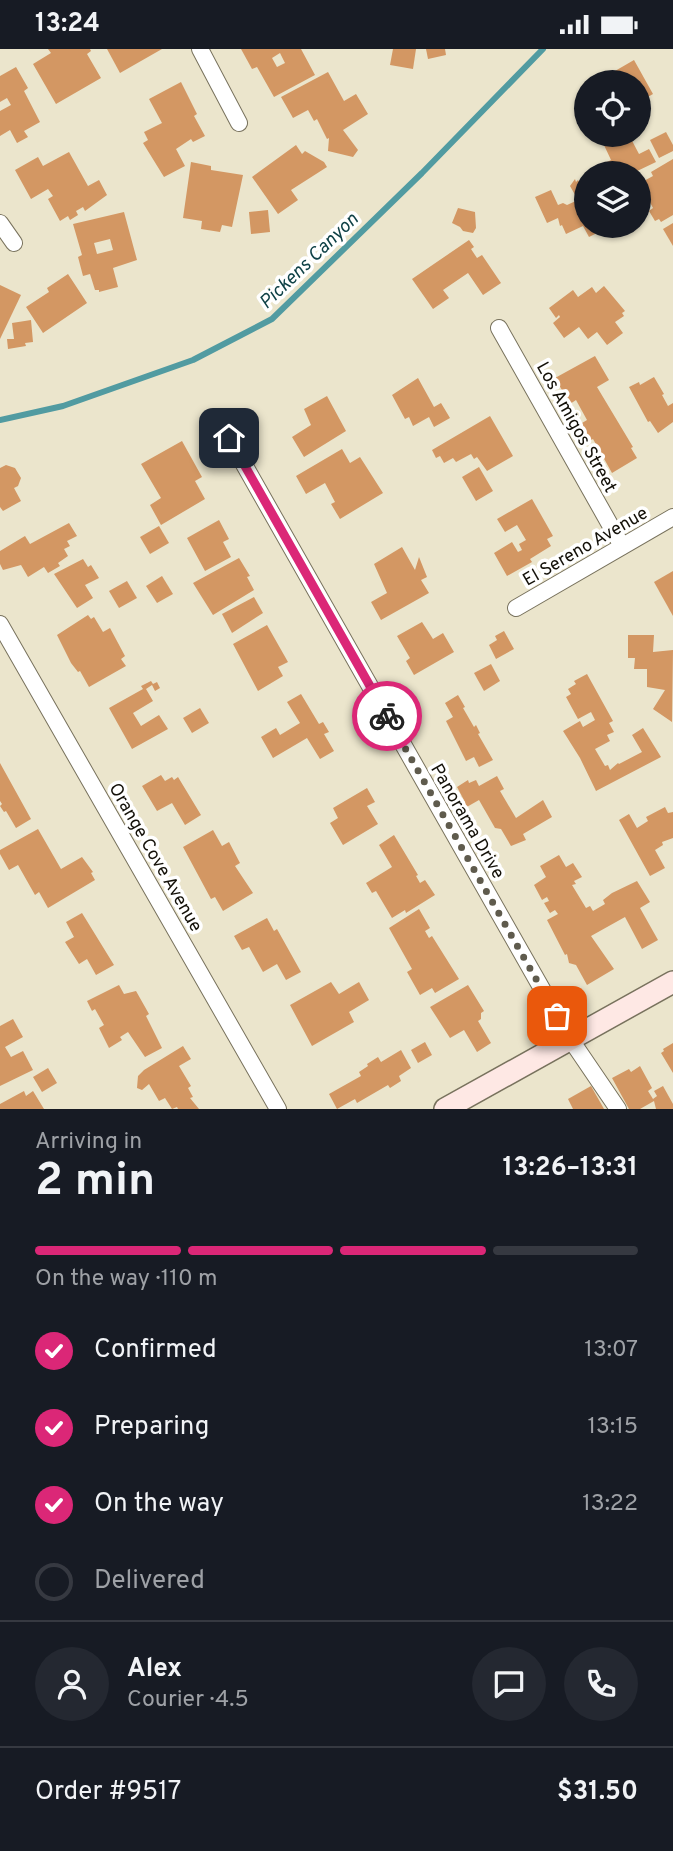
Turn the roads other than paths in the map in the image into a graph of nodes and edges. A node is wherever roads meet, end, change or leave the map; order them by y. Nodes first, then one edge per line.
1 (200, 49) edge
2 (239, 123) dead end
3 (0, 223) edge
4 (14, 243) dead end
5 (499, 328) dead end
6 (229, 438) dead end
7 (673, 517) edge
8 (622, 546) junction
9 (516, 608) dead end
10 (0, 624) edge
11 (673, 982) edge
12 (571, 1040) junction
13 (278, 1109) edge
14 (445, 1109) edge
15 (618, 1109) edge

1 - 2 street
3 - 4 street
5 - 8 street, Los Amigos Street
6 - 12 street, Panorama Drive
7 - 8 street, El Sereno Avenue
8 - 9 street, El Sereno Avenue
10 - 13 street, Orange Cove Avenue
11 - 12 street
12 - 14 street
12 - 15 street, Panorama Drive

